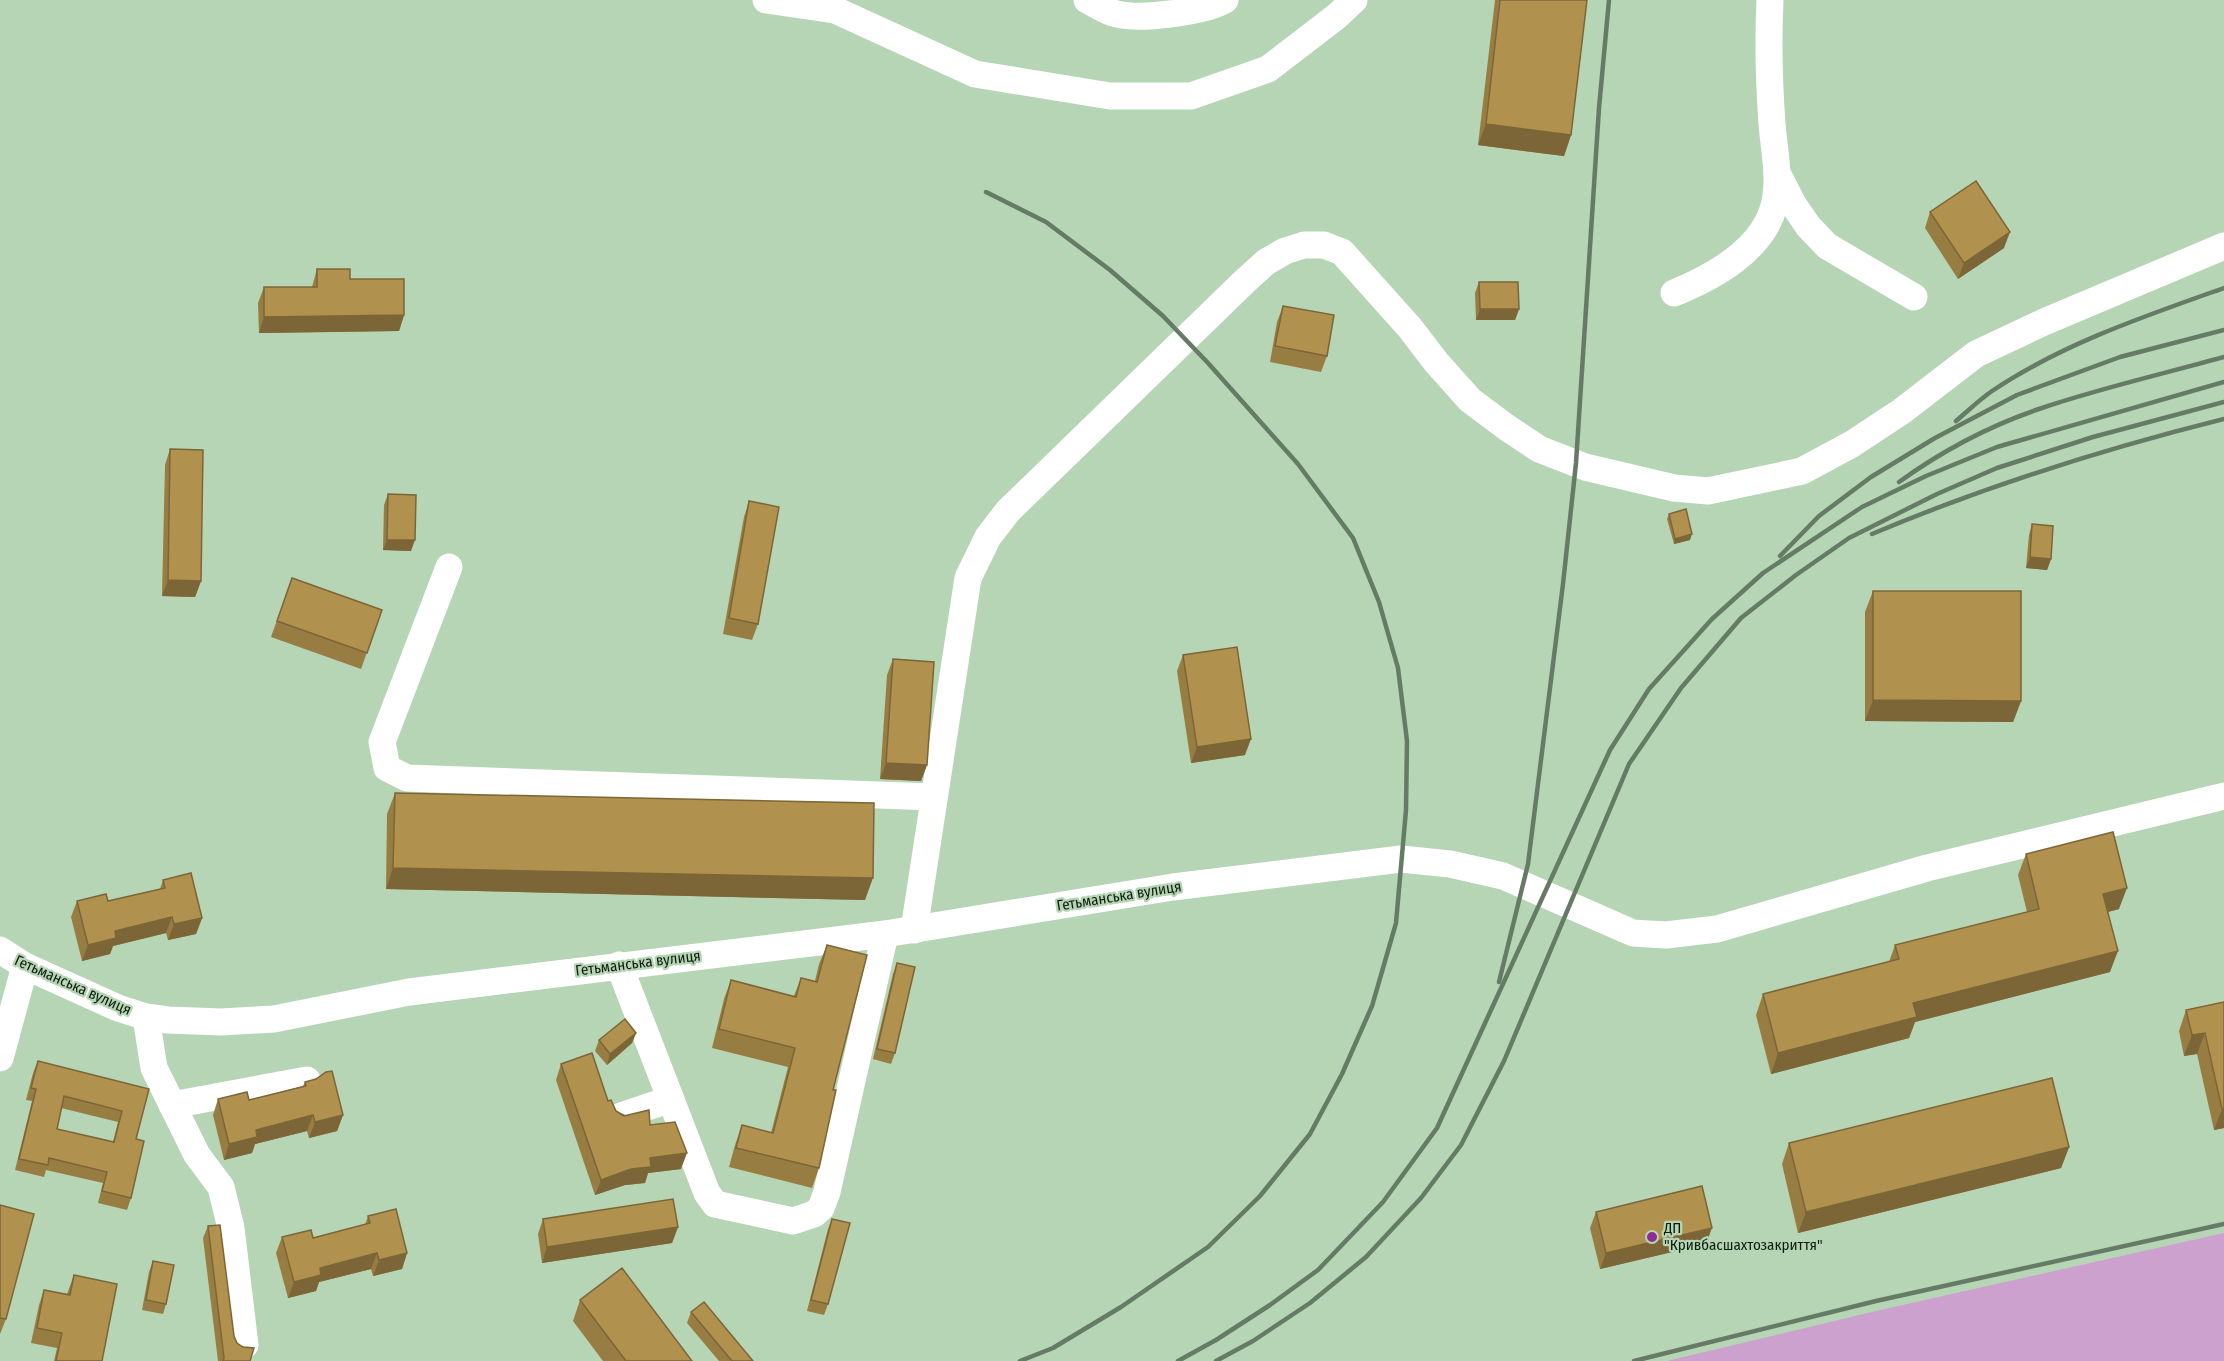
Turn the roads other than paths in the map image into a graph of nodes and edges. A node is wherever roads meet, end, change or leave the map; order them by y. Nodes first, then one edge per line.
1 (766, 0) edge
2 (1087, 0) edge
3 (1225, 0) edge
4 (1354, 0) edge
5 (1770, 0) edge
6 (1777, 172) junction
7 (2224, 246) edge
8 (1674, 293) dead end
9 (1914, 297) dead end
10 (449, 567) dead end
11 (2224, 796) edge
12 (934, 797) junction
13 (914, 930) junction
14 (885, 934) junction
15 (0, 950) edge
16 (618, 965) junction
17 (25, 966) junction
18 (146, 1017) junction
19 (0, 1058) edge
20 (307, 1080) edge
21 (671, 1099) junction
22 (172, 1105) junction
23 (621, 1116) edge
24 (245, 1344) dead end

1 - 4 street
2 - 3 street
5 - 6 street
6 - 8 street
6 - 9 street
7 - 12 street
10 - 12 street
11 - 13 street, Гетьманська вулиця
12 - 13 street
13 - 14 street, Гетьманська вулиця
14 - 16 street, Гетьманська вулиця
14 - 21 street
15 - 17 street, Гетьманська вулиця
16 - 18 street, Гетьманська вулиця
16 - 21 street
17 - 18 street, Гетьманська вулиця
17 - 19 street
18 - 22 street
20 - 22 street
21 - 23 street
22 - 24 street

